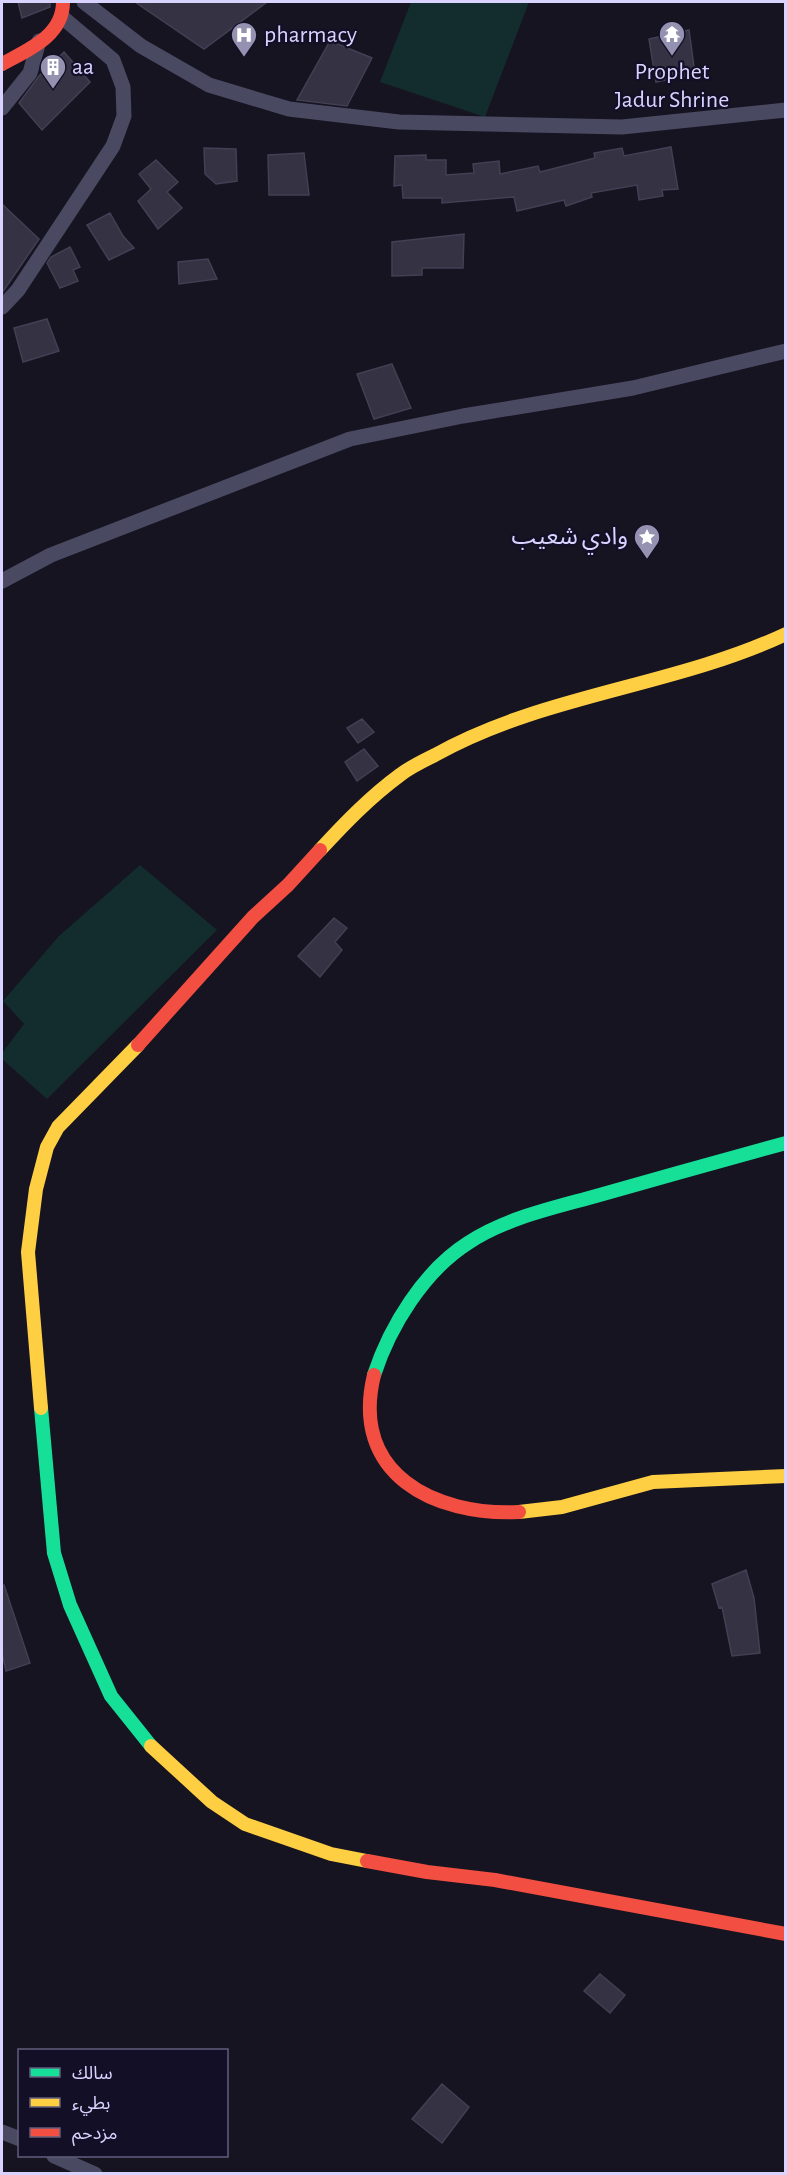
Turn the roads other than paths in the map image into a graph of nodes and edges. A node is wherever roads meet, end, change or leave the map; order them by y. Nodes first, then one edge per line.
1 (84, 2) edge
2 (63, 9) edge
3 (39, 41) junction
4 (2, 64) edge
5 (2, 108) edge
6 (786, 110) edge
7 (2, 307) edge
8 (786, 351) edge
9 (2, 582) edge
10 (786, 634) edge
11 (786, 1143) edge
12 (786, 1476) edge
13 (786, 1934) edge
14 (2, 2132) edge
15 (18, 2138) edge
16 (56, 2157) edge
17 (95, 2174) edge

1 - 6 street
2 - 3 main road
2 - 7 street
3 - 4 main road
3 - 5 street
8 - 9 street
10 - 13 main road
11 - 12 main road
14 - 15 street
16 - 17 street

